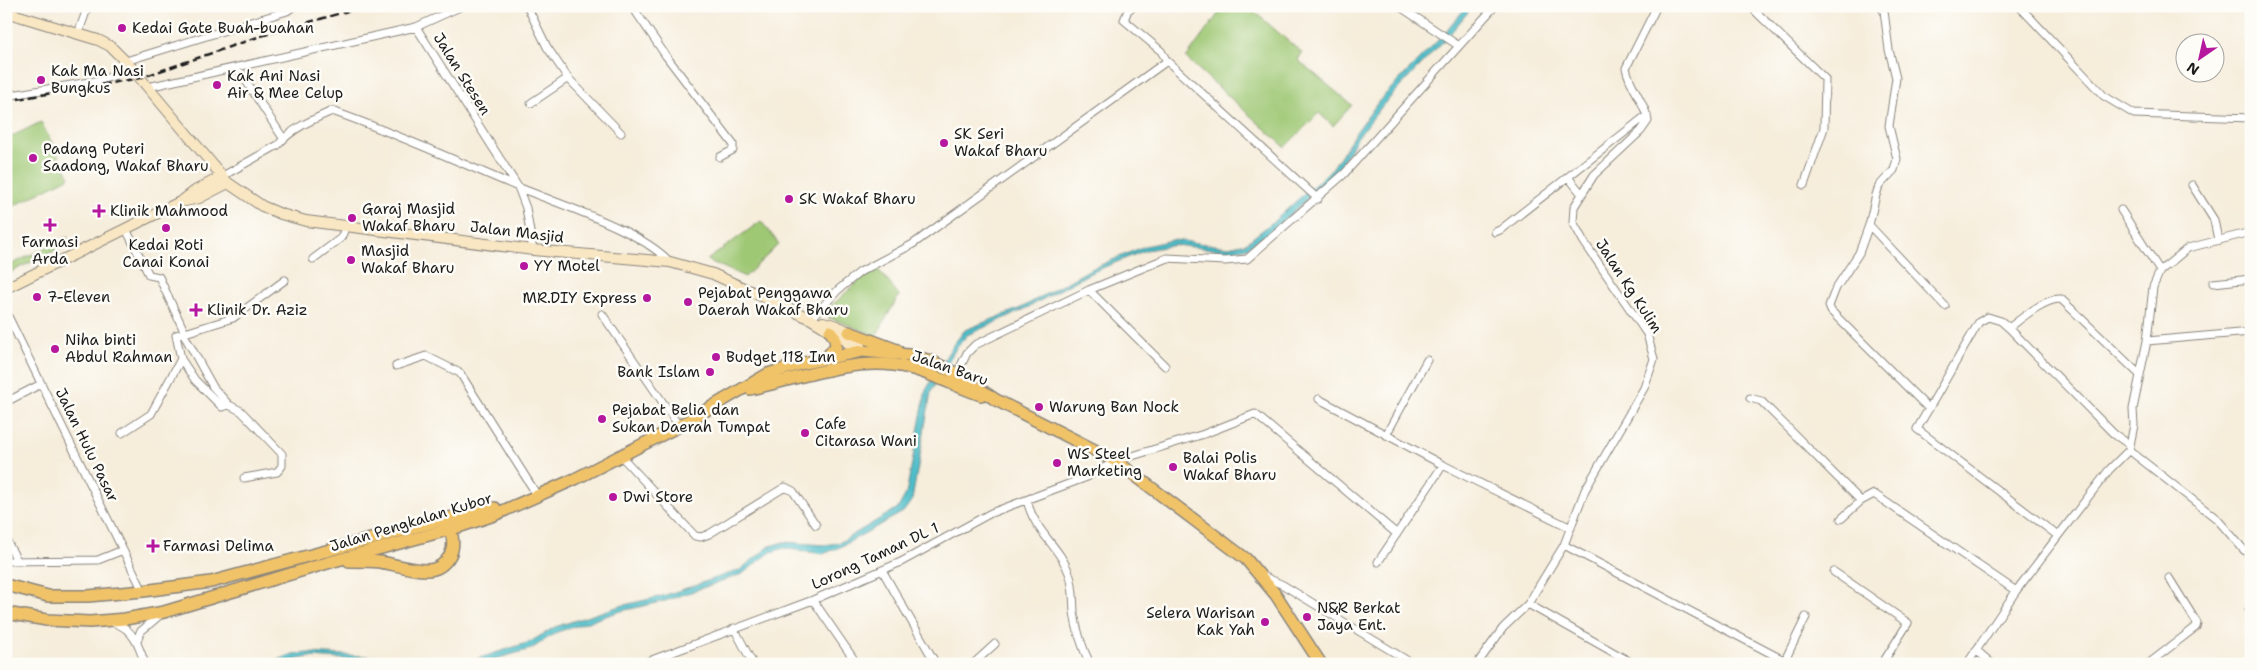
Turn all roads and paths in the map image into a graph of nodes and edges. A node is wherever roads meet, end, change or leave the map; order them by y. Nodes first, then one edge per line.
1 (88, 6) edge
2 (294, 6) edge
3 (462, 6) edge
4 (527, 6) edge
5 (635, 6) edge
6 (1134, 6) edge
7 (1399, 6) edge
8 (1495, 6) edge
9 (1657, 6) edge
10 (1750, 6) edge
11 (1891, 6) edge
12 (2019, 6) edge
13 (1882, 9) edge
14 (6, 12) edge
15 (416, 27) junction
16 (78, 34) junction
17 (1460, 46) junction
18 (1167, 61) junction
19 (128, 63) junction
20 (237, 67) junction
21 (568, 78) junction
22 (148, 87) junction
23 (6, 96) edge
24 (531, 104) dead end
25 (1647, 115) junction
26 (2251, 118) edge
27 (621, 133) dead end
28 (283, 138) junction
29 (720, 157) dead end
30 (1568, 177) junction
31 (225, 180) junction
32 (1804, 185) dead end
33 (2192, 186) dead end
34 (518, 187) junction
35 (1581, 193) junction
36 (1316, 197) junction
37 (2121, 210) dead end
38 (1869, 225) junction
39 (346, 226) junction
40 (126, 229) junction
41 (1495, 232) dead end
42 (2251, 232) edge
43 (2218, 240) junction
44 (533, 250) junction
45 (313, 259) dead end
46 (670, 262) junction
47 (2160, 271) junction
48 (2251, 279) edge
49 (285, 280) dead end
50 (2213, 283) dead end
51 (6, 288) edge
52 (1090, 290) junction
53 (1945, 306) dead end
54 (6, 312) edge
55 (602, 314) dead end
56 (810, 319) junction
57 (2009, 328) junction
58 (830, 330) junction
59 (850, 332) junction
60 (2251, 332) edge
61 (184, 333) junction
62 (2147, 341) junction
63 (858, 353) junction
64 (909, 355) junction
65 (828, 357) junction
66 (181, 359) junction
67 (1427, 360) dead end
68 (880, 364) junction
69 (396, 366) dead end
70 (1165, 366) dead end
71 (836, 369) junction
72 (957, 374) junction
73 (2140, 375) junction
74 (42, 384) junction
75 (741, 391) junction
76 (1750, 398) dead end
77 (1319, 399) dead end
78 (996, 400) junction
79 (6, 402) edge
80 (229, 406) junction
81 (1929, 409) junction
82 (679, 426) junction
83 (122, 433) dead end
84 (1386, 435) junction
85 (2129, 448) junction
86 (620, 456) junction
87 (1116, 461) junction
88 (1443, 465) junction
89 (244, 478) dead end
90 (537, 495) junction
91 (1027, 500) junction
92 (1861, 501) junction
93 (518, 503) junction
94 (1841, 519) dead end
95 (436, 521) junction
96 (816, 525) dead end
97 (1571, 528) junction
98 (449, 530) junction
99 (1397, 534) junction
100 (2058, 536) junction
101 (6, 540) edge
102 (1564, 545) junction
103 (123, 550) junction
104 (2251, 555) edge
105 (17, 560) junction
106 (334, 561) junction
107 (6, 562) edge
108 (1378, 562) dead end
109 (882, 570) junction
110 (1834, 572) dead end
111 (1262, 576) junction
112 (2169, 578) dead end
113 (6, 585) edge
114 (143, 591) junction
115 (2016, 591) junction
116 (6, 594) edge
117 (48, 596) junction
118 (813, 600) junction
119 (1528, 604) junction
120 (6, 609) edge
121 (164, 612) junction
122 (6, 613) edge
123 (1806, 617) dead end
124 (47, 620) junction
125 (107, 621) junction
126 (734, 628) junction
127 (137, 642) junction
128 (995, 644) dead end
129 (1976, 650) junction
130 (650, 662) edge
131 (1788, 662) edge
132 (144, 664) edge
133 (641, 664) edge
134 (753, 664) edge
135 (858, 664) edge
136 (936, 664) edge
137 (973, 664) edge
138 (1090, 664) edge
139 (1321, 664) edge
140 (1413, 664) edge
141 (1477, 664) edge
142 (1634, 664) edge
143 (1882, 664) edge
144 (1967, 664) edge
145 (1992, 664) edge
146 (2148, 664) edge

1 - 16 street
2 - 19 street
3 - 15 street
4 - 21 street
5 - 29 street
6 - 18 street
7 - 17 street
8 - 17 street
9 - 25 street
10 - 32 street
11 - 13 street
12 - 26 street
13 - 38 street
14 - 16 street, Jalan Masjid
15 - 20 street, Jalan Stesen
15 - 34 street, Jalan Stesen
16 - 19 street, Jalan Masjid
17 - 36 street
18 - 36 street
18 - 56 street
19 - 22 street, Jalan Masjid
19 - 23 street
20 - 22 street, Jalan Stesen
20 - 28 street
21 - 24 street
21 - 27 street
22 - 31 street, Jalan Masjid
25 - 30 street
25 - 35 street, Jalan Kg Kulim
28 - 31 street
28 - 34 street
30 - 35 street
30 - 41 street
31 - 39 street, Jalan Masjid
31 - 40 street
33 - 43 street
34 - 44 street, Jalan Stesen
34 - 46 street
35 - 97 street, Jalan Kg Kulim
36 - 52 street
37 - 47 street
38 - 53 street
38 - 81 street
39 - 44 street, Jalan Masjid
39 - 45 street
40 - 51 street
40 - 61 street
42 - 43 street
43 - 47 street
44 - 46 street, Jalan Masjid
46 - 56 street, Jalan Masjid
47 - 62 street
48 - 50 street
49 - 61 street
52 - 70 street
52 - 72 street
54 - 74 street, Jalan Hulu Pasar
55 - 82 street
56 - 58 street, Jalan Masjid
56 - 59 street, Jalan Masjid
57 - 73 street
57 - 81 street
57 - 85 street
58 - 63 street, Jalan Masjid
58 - 65 main road
59 - 63 street
59 - 64 main road
60 - 62 street
61 - 66 street
61 - 80 street
62 - 73 street
63 - 64 main road, Jalan Baru
63 - 65 main road, Jalan Baru
63 - 68 main road
63 - 71 main road
64 - 72 main road, Jalan Baru
65 - 75 main road, Jalan Baru
66 - 80 street
66 - 83 street
67 - 84 street
68 - 71 main road, Jalan Baru
68 - 78 main road, Jalan Baru
69 - 90 street
71 - 75 main road, Jalan Baru
72 - 78 main road, Jalan Baru
73 - 85 street
74 - 79 street
74 - 103 street, Jalan Hulu Pasar
75 - 82 main road, Jalan Baru
76 - 92 street
77 - 84 street
78 - 87 main road
80 - 89 street
81 - 100 street
82 - 86 main road, Jalan Baru
84 - 88 street
85 - 100 street
85 - 104 street
86 - 90 main road, Jalan Baru
86 - 96 street
87 - 91 street, Lorong Taman DL 1
87 - 99 street, Lorong Taman DL 1
87 - 111 main road
88 - 97 street
88 - 99 street
90 - 93 main road, Jalan Baru
91 - 109 street, Lorong Taman DL 1
91 - 138 street
92 - 94 street
92 - 115 street
93 - 95 main road, Jalan Pengkalan Kubor
93 - 98 main road, Jalan Pengkalan Kubor
95 - 98 main road
95 - 114 main road, Jalan Pengkalan Kubor
97 - 102 street, Jalan Kg Kulim
98 - 106 main road, Jalan Pengkalan Kubor
98 - 106 main road
99 - 108 street
100 - 115 street
101 - 105 street
102 - 119 street, Jalan Kg Kulim
102 - 131 street
103 - 105 street
103 - 114 street, Jalan Hulu Pasar
105 - 107 street
106 - 121 main road, Jalan Pengkalan Kubor
109 - 118 street, Lorong Taman DL 1
109 - 136 street
110 - 143 street
111 - 139 main road
111 - 140 street
112 - 146 street
113 - 117 main road, Jalan Pengkalan Kubor
114 - 117 main road, Jalan Pengkalan Kubor
115 - 129 street
116 - 117 main road, Jalan Pengkalan Kubor
118 - 126 street, Lorong Taman DL 1
118 - 135 street
119 - 141 street, Jalan Kg Kulim
119 - 142 street
120 - 124 main road, Jalan Pengkalan Kubor
121 - 125 main road, Jalan Pengkalan Kubor
121 - 127 street
122 - 124 main road, Jalan Pengkalan Kubor
123 - 131 street
124 - 125 main road, Jalan Pengkalan Kubor
125 - 127 street
126 - 130 street, Lorong Taman DL 1
126 - 134 street
127 - 132 street
128 - 137 street
129 - 144 street
129 - 145 street
130 - 133 street, Lorong Taman DL 1

